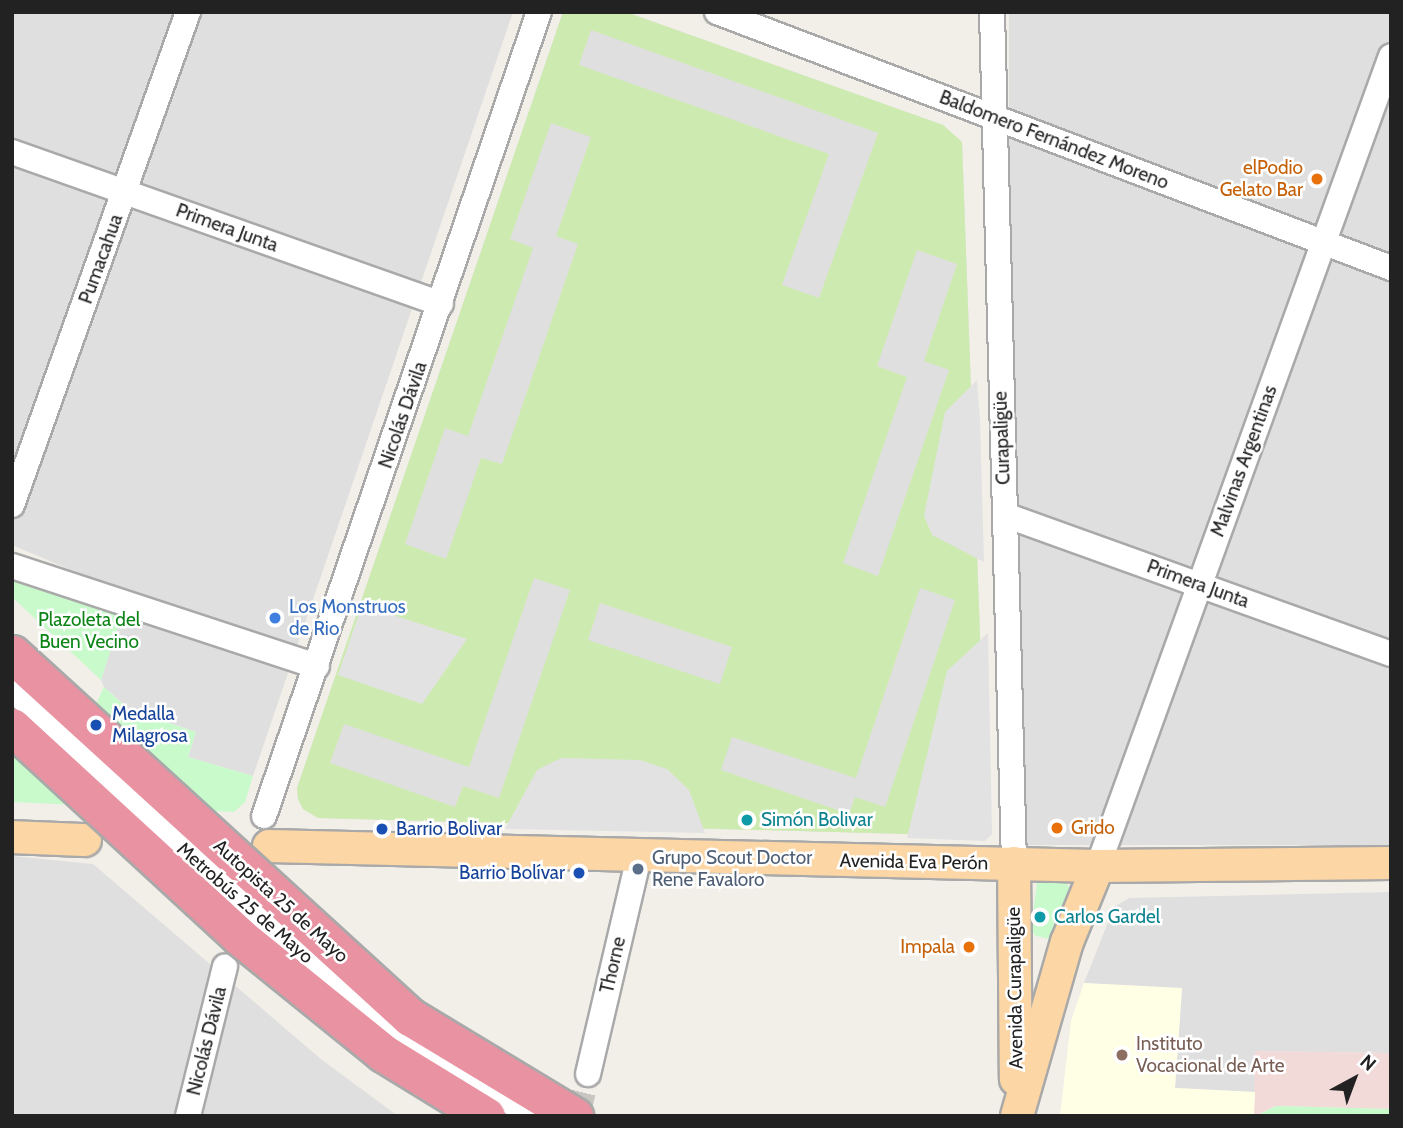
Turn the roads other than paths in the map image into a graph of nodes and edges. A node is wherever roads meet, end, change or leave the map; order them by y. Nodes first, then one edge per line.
1 (188, 12) edge
2 (539, 12) edge
3 (717, 12) edge
4 (992, 12) edge
5 (1391, 56) edge
6 (997, 117) junction
7 (12, 152) edge
8 (126, 192) junction
9 (1323, 246) junction
10 (1391, 268) edge
11 (441, 304) junction
12 (12, 505) edge
13 (1005, 515) junction
14 (12, 566) edge
15 (1198, 584) junction
16 (12, 654) edge
17 (1391, 654) edge
18 (317, 666) junction
19 (12, 689) edge
20 (12, 727) edge
21 (267, 831) joint
22 (12, 836) edge
23 (85, 840) dead end
24 (639, 856) junction
25 (1014, 863) junction
26 (1391, 863) edge
27 (1098, 866) junction
28 (1014, 933) junction
29 (1066, 942) junction
30 (225, 966) dead end
31 (588, 1074) tunnel mouth
32 (1018, 1114) edge
33 (188, 1116) edge
34 (486, 1116) edge
35 (533, 1116) edge
36 (574, 1116) edge

1 - 8 street, Pumacahua
2 - 11 street, Nicolás Dávila
3 - 6 street, Baldomero Fernández Moreno
4 - 6 street, Curapaligüe
5 - 9 street, Malvinas Argentinas
6 - 9 street, Baldomero Fernández Moreno
6 - 13 street, Curapaligüe
7 - 8 street, Primera Junta
8 - 11 street, Primera Junta
8 - 12 street, Pumacahua
9 - 10 street, Baldomero Fernández Moreno
9 - 15 street, Malvinas Argentinas
11 - 18 street, Nicolás Dávila
13 - 15 street, Primera Junta
13 - 25 street, Curapaligüe
14 - 18 street
15 - 17 street, Primera Junta
15 - 27 street, Malvinas Argentinas
16 - 36 highway, Autopista 25 de Mayo, bridge
18 - 21 street, Nicolás Dávila
19 - 35 street, Metrobús 25 de Mayo, bridge
20 - 34 highway, bridge
21 - 24 main road, Avenida Eva Perón
22 - 23 main road
24 - 25 main road, Avenida Eva Perón
24 - 31 street, Thorne
25 - 27 main road, Avenida Eva Perón
25 - 28 main road, Avenida Curapaligüe
26 - 27 main road, Avenida Eva Perón
27 - 29 main road, Avenida Curapaligüe
28 - 29 main road
28 - 32 main road, Avenida Curapaligüe
29 - 32 main road, Avenida Curapaligüe
30 - 33 street, Nicolás Dávila

